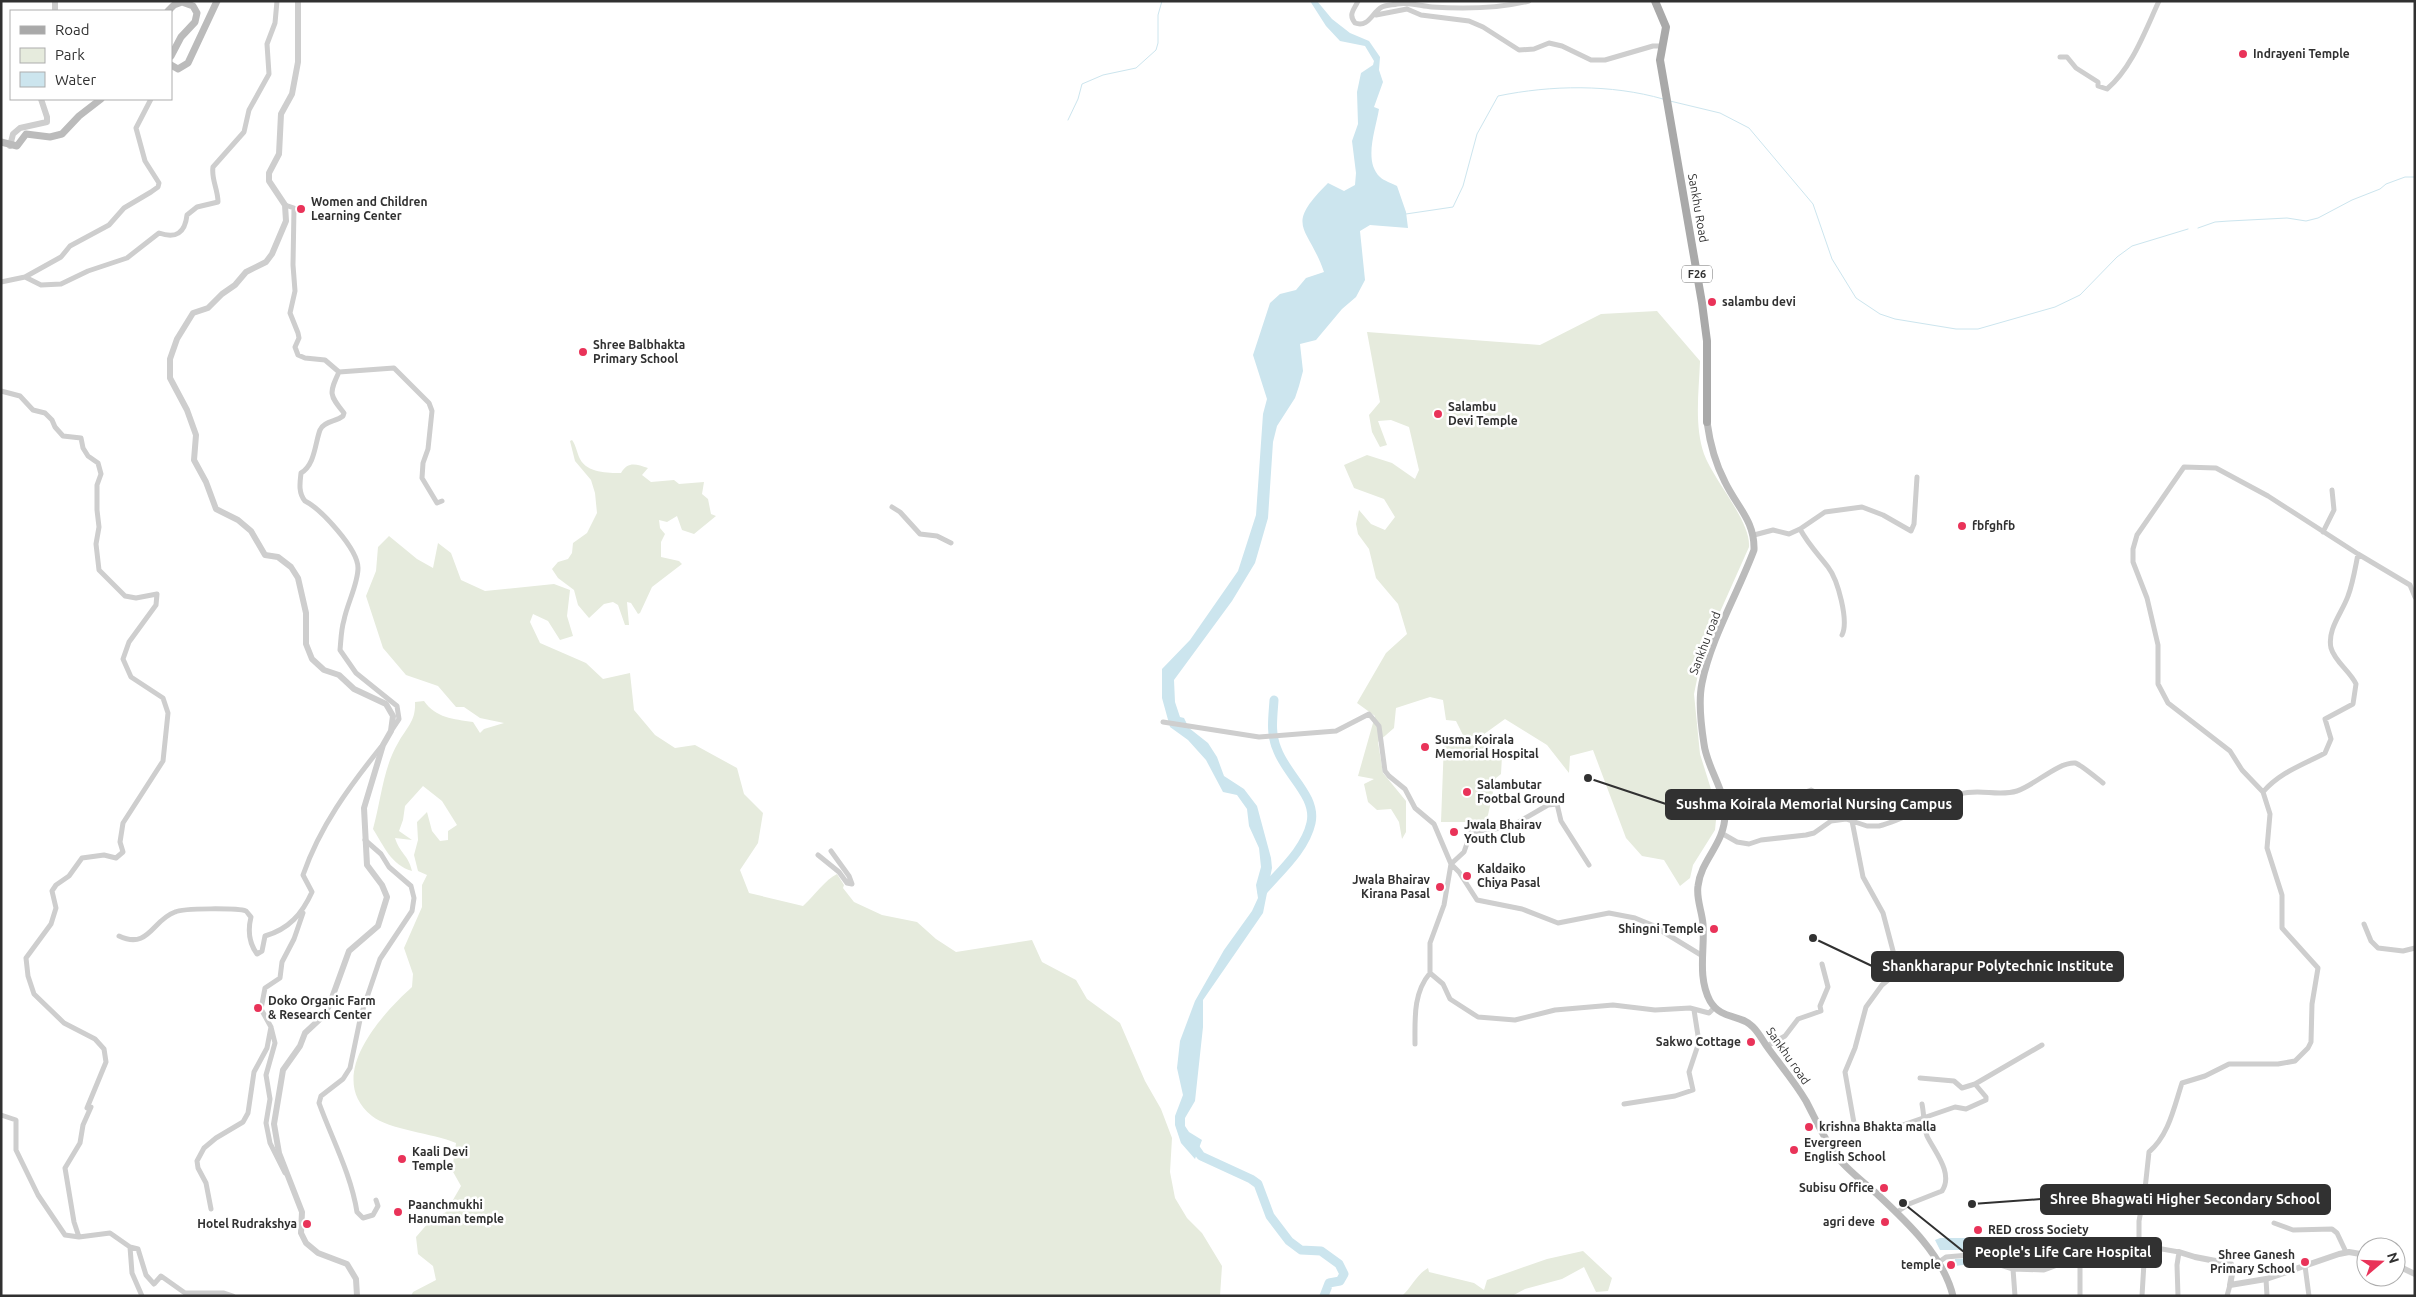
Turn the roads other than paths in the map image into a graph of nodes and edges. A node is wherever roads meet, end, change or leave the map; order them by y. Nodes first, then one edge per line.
1 (217, 1) edge
2 (277, 1) edge
3 (298, 1) edge
4 (1358, 1) edge
5 (1385, 1) edge
6 (1528, 1) edge
7 (1655, 1) edge
8 (2159, 1) edge
9 (1381, 7) junction
10 (169, 10) edge
11 (1376, 15) junction
12 (1662, 46) junction
13 (172, 54) edge
14 (2060, 57) dead end
15 (172, 66) edge
16 (41, 100) edge
17 (100, 100) edge
18 (150, 100) edge
19 (1, 142) edge
20 (10, 146) junction
21 (285, 205) junction
22 (25, 277) junction
23 (1, 282) edge
24 (339, 372) junction
25 (1, 391) edge
26 (1707, 422) joint
27 (1917, 477) dead end
28 (2332, 490) dead end
29 (442, 502) dead end
30 (892, 507) dead end
31 (1800, 529) junction
32 (2323, 532) junction
33 (1754, 535) junction
34 (951, 543) dead end
35 (2358, 554) junction
36 (2415, 597) edge
37 (1842, 635) dead end
38 (1163, 722) dead end
39 (391, 731) junction
40 (383, 744) junction
41 (2103, 783) dead end
42 (2263, 792) junction
43 (1786, 799) dead end
44 (1832, 821) junction
45 (1852, 821) junction
46 (1723, 834) junction
47 (365, 840) junction
48 (831, 851) dead end
49 (818, 855) dead end
50 (1451, 864) junction
51 (1589, 864) dead end
52 (303, 912) junction
53 (2364, 924) dead end
54 (119, 936) dead end
55 (2415, 948) edge
56 (1701, 956) junction
57 (1822, 964) dead end
58 (1430, 973) junction
59 (1715, 1007) junction
60 (1694, 1010) junction
61 (271, 1027) junction
62 (1415, 1044) dead end
63 (2042, 1045) dead end
64 (1767, 1046) junction
65 (1920, 1078) dead end
66 (1975, 1084) junction
67 (1624, 1104) dead end
68 (1922, 1104) dead end
69 (1, 1115) edge
70 (1925, 1117) junction
71 (1854, 1123) dead end
72 (1894, 1128) dead end
73 (290, 1182) junction
74 (2145, 1189) junction
75 (2093, 1196) dead end
76 (376, 1200) dead end
77 (211, 1209) dead end
78 (1897, 1212) junction
79 (2274, 1223) dead end
80 (79, 1238) junction
81 (2142, 1246) junction
82 (130, 1247) junction
83 (2178, 1252) junction
84 (2346, 1252) junction
85 (2356, 1253) edge
86 (2080, 1256) junction
87 (1939, 1262) junction
88 (2305, 1266) junction
89 (2013, 1269) junction
90 (2266, 1279) junction
91 (2230, 1286) junction
92 (142, 1296) edge
93 (233, 1296) edge
94 (357, 1296) edge
95 (1953, 1296) edge
96 (2015, 1296) edge
97 (2080, 1296) edge
98 (2142, 1296) edge
99 (2178, 1296) edge
100 (2227, 1296) edge
101 (2267, 1296) edge
102 (2310, 1296) edge

1 - 15 main road
2 - 22 street
3 - 21 street
4 - 11 street
5 - 9 street
6 - 9 street
7 - 12 main road, Sankhu Road / F26
8 - 14 street
9 - 11 street
10 - 13 main road
11 - 12 street
12 - 26 main road, Sankhu Road / F26
16 - 20 street
17 - 20 main road
18 - 22 street
19 - 20 main road
21 - 24 street
21 - 39 street
22 - 23 street
24 - 29 street
24 - 39 street
25 - 80 street
26 - 33 main road, F26
27 - 31 street
28 - 32 street
30 - 34 street
31 - 33 street
31 - 37 street
32 - 35 street
32 - 42 street
33 - 46 main road, Sankhu road
35 - 36 street
35 - 42 street
38 - 50 street
39 - 40 street
40 - 47 street
40 - 52 street
41 - 45 street
42 - 74 street
43 - 44 street
44 - 45 street
44 - 46 street
45 - 71 street
46 - 56 main road, Sankhu road
47 - 73 street
47 - 76 street
48 - 49 street
50 - 51 street
50 - 56 street
50 - 58 street
52 - 54 street
52 - 61 street
53 - 55 street
56 - 59 main road, Sankhu road
57 - 64 street
58 - 60 street
58 - 62 street
59 - 60 street
59 - 64 main road, Sankhu road
60 - 67 street
61 - 73 street
61 - 77 street
63 - 66 street
64 - 78 main road, Sankhu road
65 - 66 street
66 - 70 street
68 - 70 street
69 - 80 street
70 - 72 street
70 - 78 street
73 - 94 street
74 - 75 street
74 - 81 street
78 - 87 main road, Sankhu road
79 - 84 street
80 - 82 street
81 - 83 street
81 - 86 street
81 - 98 street
82 - 92 street
82 - 93 street
83 - 91 street
83 - 99 street
84 - 85 street
84 - 88 street
86 - 89 street
86 - 97 street
87 - 89 street
87 - 95 main road, Sankhu road
88 - 90 street
88 - 102 street
89 - 96 street
90 - 91 street
90 - 101 street
91 - 100 street

